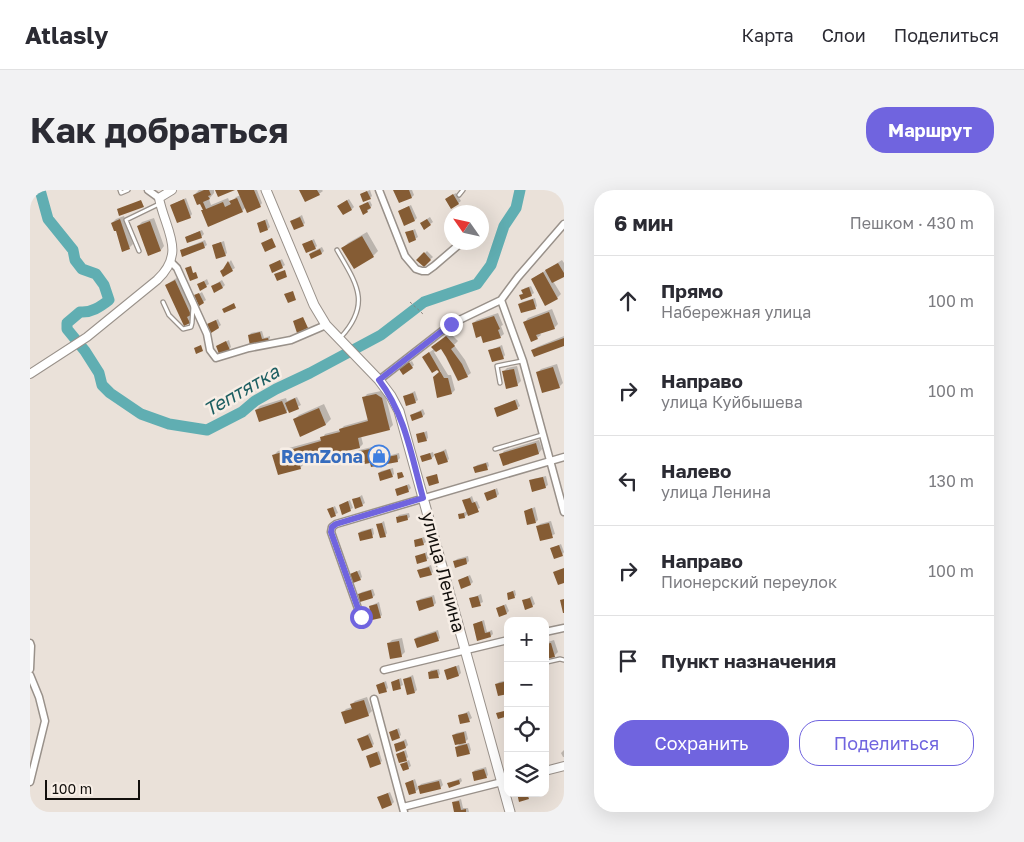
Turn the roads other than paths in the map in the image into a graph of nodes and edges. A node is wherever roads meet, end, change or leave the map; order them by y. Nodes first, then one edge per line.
1 (120, 190) edge
2 (128, 190) edge
3 (148, 190) edge
4 (172, 190) edge
5 (266, 190) edge
6 (379, 190) edge
7 (463, 190) edge
8 (459, 195) dead end
9 (160, 201) junction
10 (564, 224) edge
11 (337, 250) dead end
12 (453, 250) edge
13 (139, 251) dead end
14 (171, 262) junction
15 (501, 300) junction
16 (163, 302) dead end
17 (193, 303) junction
18 (326, 325) junction
19 (340, 341) junction
20 (523, 361) junction
21 (30, 374) edge
22 (379, 380) junction
23 (500, 383) dead end
24 (542, 435) junction
25 (495, 448) dead end
26 (564, 457) edge
27 (550, 461) junction
28 (423, 498) junction
29 (564, 512) edge
30 (361, 617) dead end
31 (564, 628) edge
32 (549, 631) edge
33 (504, 641) edge
34 (30, 643) edge
35 (465, 650) junction
36 (564, 660) edge
37 (549, 662) edge
38 (30, 669) edge
39 (384, 670) dead end
40 (30, 675) edge
41 (374, 699) dead end
42 (564, 766) edge
43 (549, 770) edge
44 (504, 779) edge
45 (30, 782) edge
46 (504, 782) edge
47 (508, 797) edge
48 (404, 810) edge
49 (510, 812) edge

1 - 2 lane
3 - 9 street
4 - 9 street
5 - 18 main road, улица Ленина
6 - 12 street
7 - 8 lane
9 - 13 lane
9 - 14 street
10 - 15 street
11 - 19 lane
14 - 17 street
14 - 21 street
15 - 20 street
15 - 22 street
16 - 17 lane
17 - 18 street
18 - 19 main road, улица Ленина
19 - 22 main road, улица Ленина
20 - 23 lane
20 - 24 street
22 - 28 main road, улица Ленина
24 - 25 lane
24 - 27 street
26 - 27 street
27 - 28 street
27 - 29 street
28 - 30 street
28 - 35 main road, улица Ленина
31 - 32 street
33 - 35 street
34 - 38 street
35 - 39 street
35 - 44 main road, улица Ленина
36 - 37 lane
40 - 45 street
41 - 48 street
42 - 43 street
46 - 48 street
47 - 49 main road, улица Ленина

